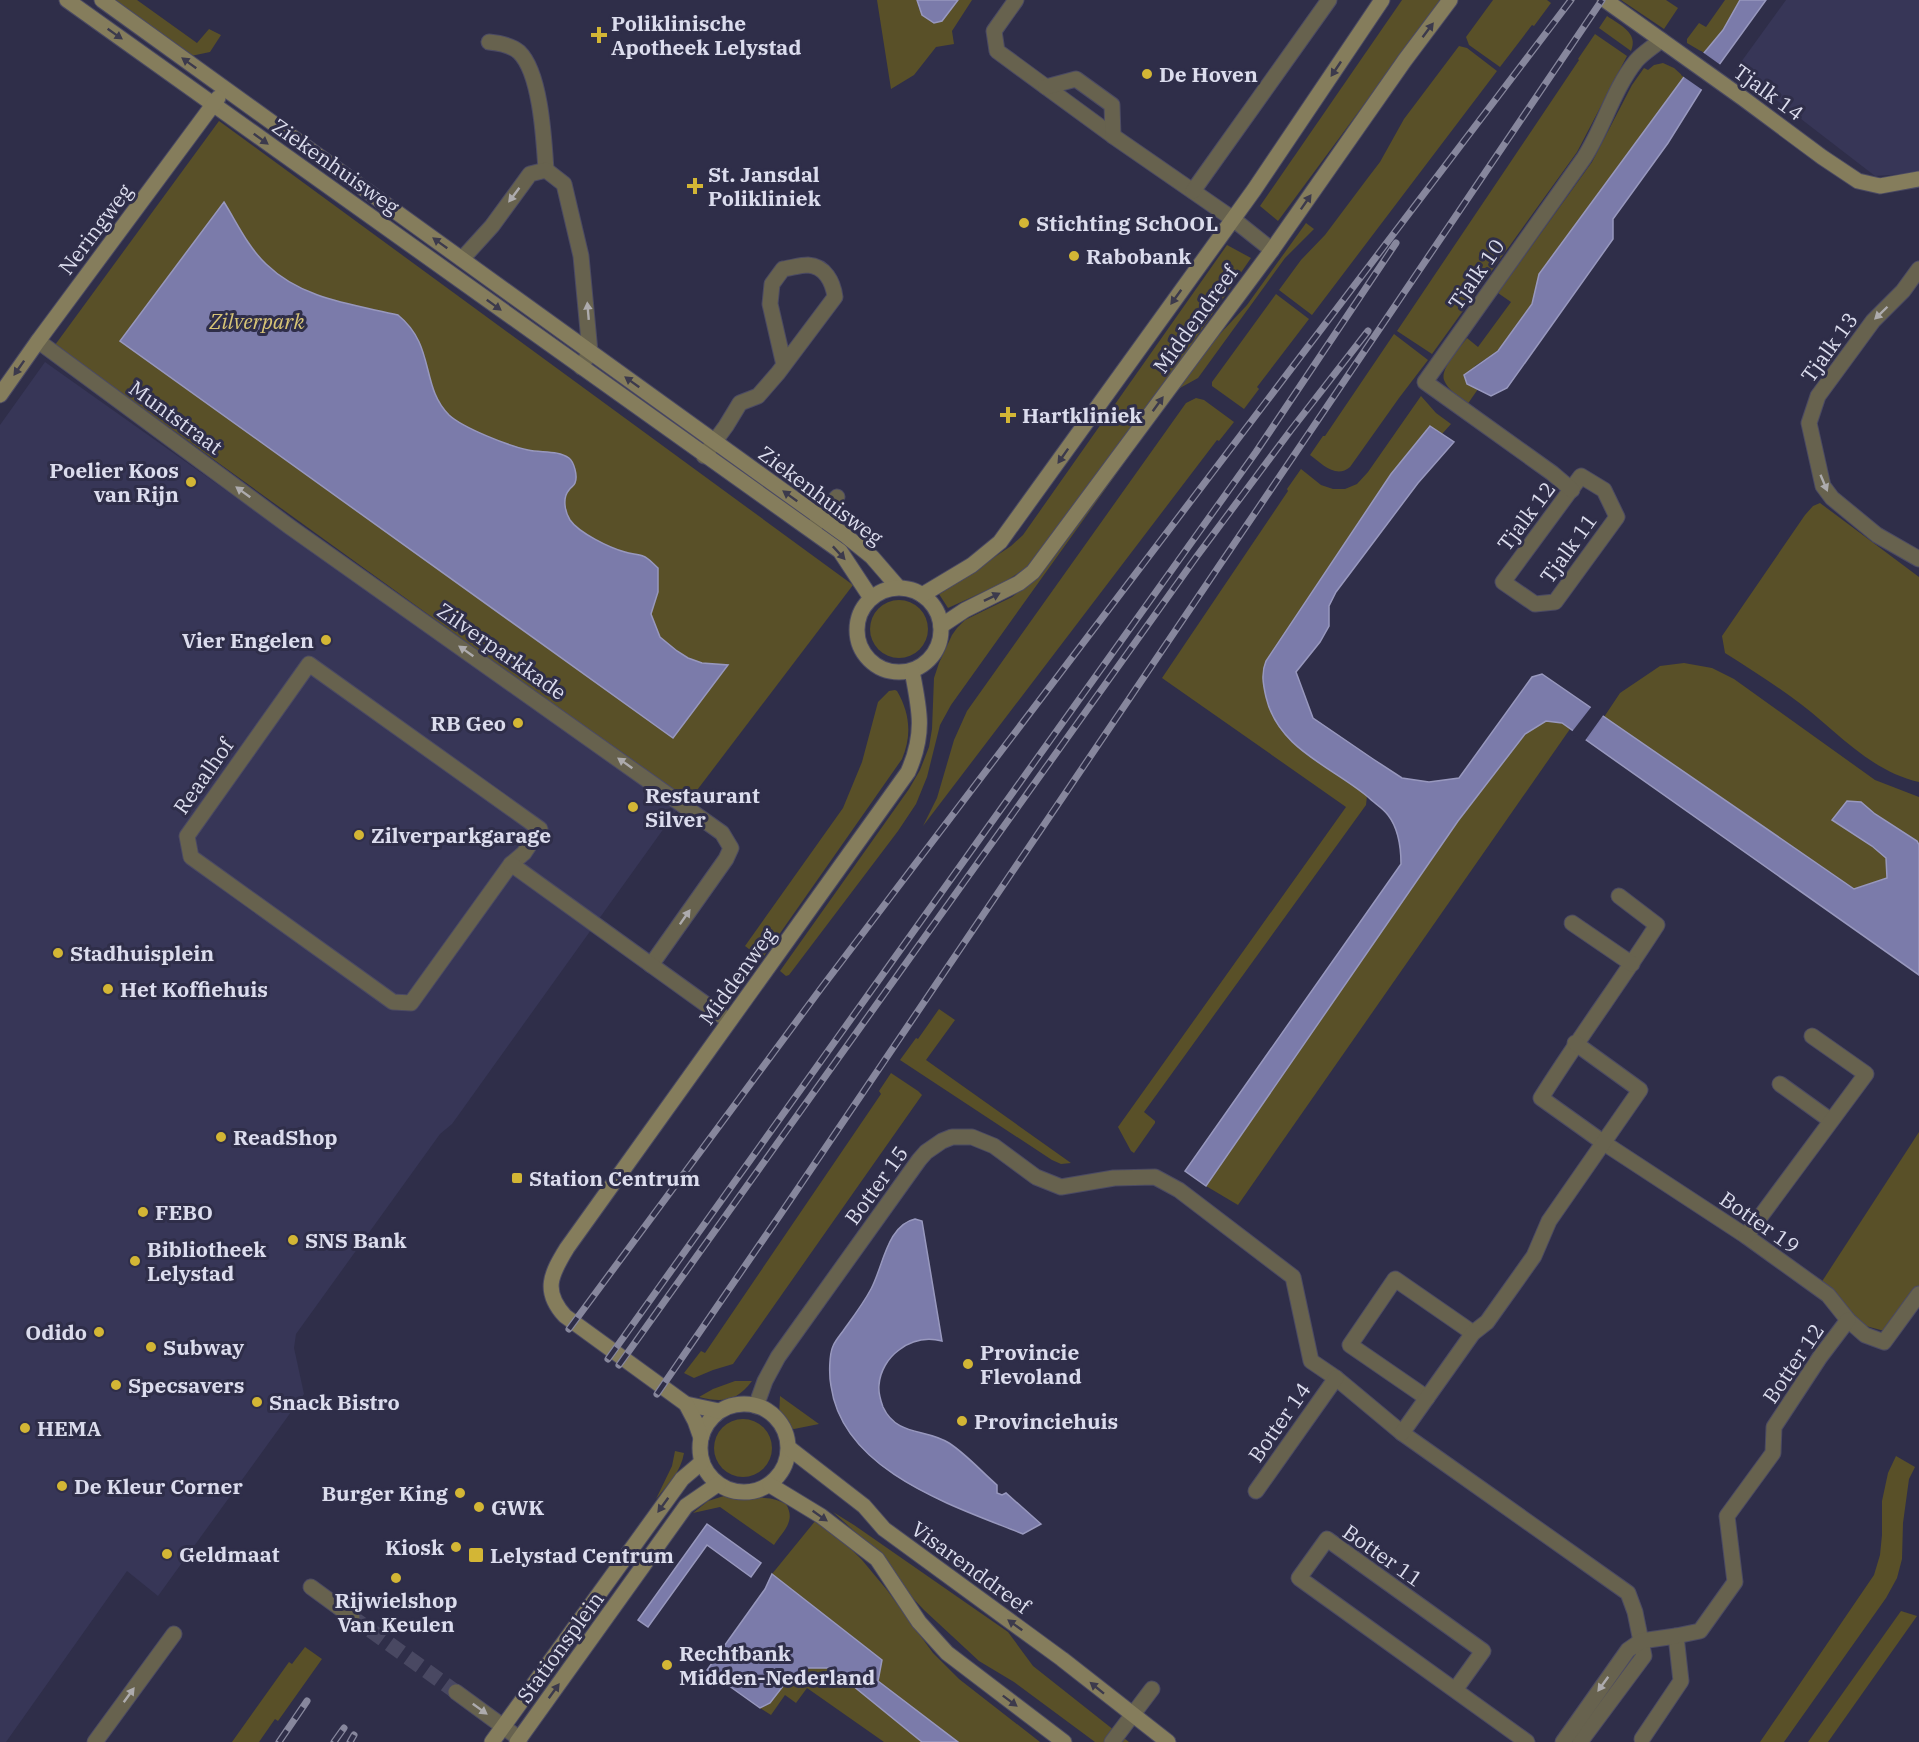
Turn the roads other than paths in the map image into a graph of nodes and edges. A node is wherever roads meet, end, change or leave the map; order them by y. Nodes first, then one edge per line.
1 (67, 0) edge
2 (102, 0) edge
3 (1016, 0) edge
4 (1329, 0) edge
5 (1383, 0) edge
6 (1450, 0) edge
7 (1605, 0) edge
8 (1661, 40) junction
9 (489, 42) dead end
10 (1046, 87) junction
11 (224, 88) junction
12 (214, 105) junction
13 (1113, 136) junction
14 (546, 170) junction
15 (1919, 179) edge
16 (1193, 191) junction
17 (1233, 219) junction
18 (1272, 250) junction
19 (462, 260) junction
20 (1919, 269) edge
21 (38, 341) junction
22 (590, 352) junction
23 (784, 365) junction
24 (581, 367) junction
25 (0, 395) edge
26 (714, 441) junction
27 (704, 456) junction
28 (1581, 476) joint
29 (1572, 490) junction
30 (837, 497) dead end
31 (820, 517) junction
32 (290, 527) joint
33 (812, 531) junction
34 (1919, 559) edge
35 (1503, 582) joint
36 (898, 588) junction
37 (922, 595) junction
38 (871, 598) junction
39 (941, 626) junction
40 (912, 671) junction
41 (511, 864) junction
42 (1618, 896) dead end
43 (1572, 923) dead end
44 (1632, 964) junction
45 (651, 965) junction
46 (729, 1021) junction
47 (1812, 1036) dead end
48 (1575, 1043) junction
49 (1780, 1084) dead end
50 (1830, 1120) junction
51 (1604, 1143) junction
52 (1228, 1227) joint
53 (1746, 1236) junction
54 (1919, 1294) edge
55 (1848, 1320) junction
56 (1473, 1333) junction
57 (1336, 1378) junction
58 (1427, 1398) junction
59 (686, 1404) junction
60 (756, 1406) junction
61 (719, 1412) junction
62 (1402, 1433) junction
63 (701, 1438) junction
64 (789, 1448) junction
65 (702, 1462) junction
66 (718, 1484) junction
67 (770, 1485) junction
68 (1256, 1491) dead end
69 (311, 1587) dead end
70 (352, 1617) tunnel mouth
71 (174, 1634) dead end
72 (1676, 1636) junction
73 (1641, 1641) junction
74 (1152, 1689) dead end
75 (1455, 1690) junction
76 (456, 1692) tunnel mouth
77 (1133, 1716) junction
78 (503, 1726) junction
79 (1642, 1739) dead end
80 (518, 1740) edge
81 (95, 1742) edge
82 (492, 1742) edge
83 (1064, 1742) edge
84 (1112, 1742) edge
85 (1167, 1742) edge
86 (1527, 1742) edge
87 (1563, 1742) edge
88 (1580, 1742) edge

1 -> 12 main road, Ziekenhuisweg
11 -> 2 main road, Ziekenhuisweg
3 - 10 street
4 - 16 street
5 -> 17 main road, Middendreef
18 -> 6 main road, Middendreef
7 - 8 main road, Tjalk 14
8 - 15 main road, Tjalk 14
8 - 29 street, Tjalk 10
9 - 14 street
10 - 13 street
10 - 13 street
11 - 12 main road, Neringweg
19 -> 11 main road, Ziekenhuisweg
12 - 21 main road, Neringweg
12 -> 24 main road, Ziekenhuisweg
13 - 16 street
14 -> 19 street
22 -> 14 street
16 - 17 street
17 - 18 street
17 -> 37 main road, Middendreef
39 -> 18 main road, Middendreef
19 - 22 main road, Ziekenhuisweg
20 -> 34 street, Tjalk 13
21 -> 25 main road, Neringweg
32 -> 21 street, Muntstraat
22 - 24 street
26 -> 22 main road, Ziekenhuisweg
23 - 23 street
23 - 26 street
24 - 27 main road, Ziekenhuisweg
26 - 27 street
31 -> 26 main road, Ziekenhuisweg
27 - 33 main road, Ziekenhuisweg
28 - 29 street, Tjalk 12
28 - 35 street, Tjalk 11
29 - 35 street, Tjalk 12
30 - 31 street
31 - 33 street
31 - 36 main road, Ziekenhuisweg
45 -> 32 street, Zilverparkkade
33 -> 38 main road, Ziekenhuisweg
36 - 37 main road
36 - 38 main road
37 - 39 main road
38 - 40 main road
39 - 40 main road
40 - 46 main road, Middenweg
41 - 41 street, Reaalhof
41 - 45 street
42 - 44 street, Botter 19
43 - 44 street
44 - 48 street, Botter 19
45 - 46 street
46 - 59 main road, Middenweg
47 - 50 street
48 - 51 street, Botter 19
48 - 51 street
49 - 50 street
50 - 53 street
51 - 53 street, Botter 19
51 - 56 street
52 - 57 street, Botter 14
52 - 60 street, Botter 15
53 - 55 street, Botter 19
54 - 55 street, Botter 19
55 - 72 street, Botter 12
56 - 58 street
56 - 58 street
57 - 62 street, Botter 14
57 - 68 street, Botter 14
58 - 62 street
59 - 61 main road
59 - 63 main road
60 - 61 main road
60 - 64 main road
61 - 63 main road
62 - 73 street
63 - 65 main road
64 - 67 main road
77 -> 64 main road, Visarenddreef
65 - 66 main road
65 -> 78 main road, Stationsplein
66 - 67 main road
80 -> 66 main road, Stationsplein
67 -> 83 main road
69 - 70 street
81 -> 71 street
72 - 73 street, Botter 12
72 - 79 street
73 -> 87 street
73 - 88 street
74 - 77 street
75 - 75 street, Botter 11
75 - 86 street, Botter 11
76 -> 78 street, Stationsplein
77 - 84 street
77 - 85 main road, Visarenddreef
78 - 80 street, Stationsplein
78 - 82 main road

